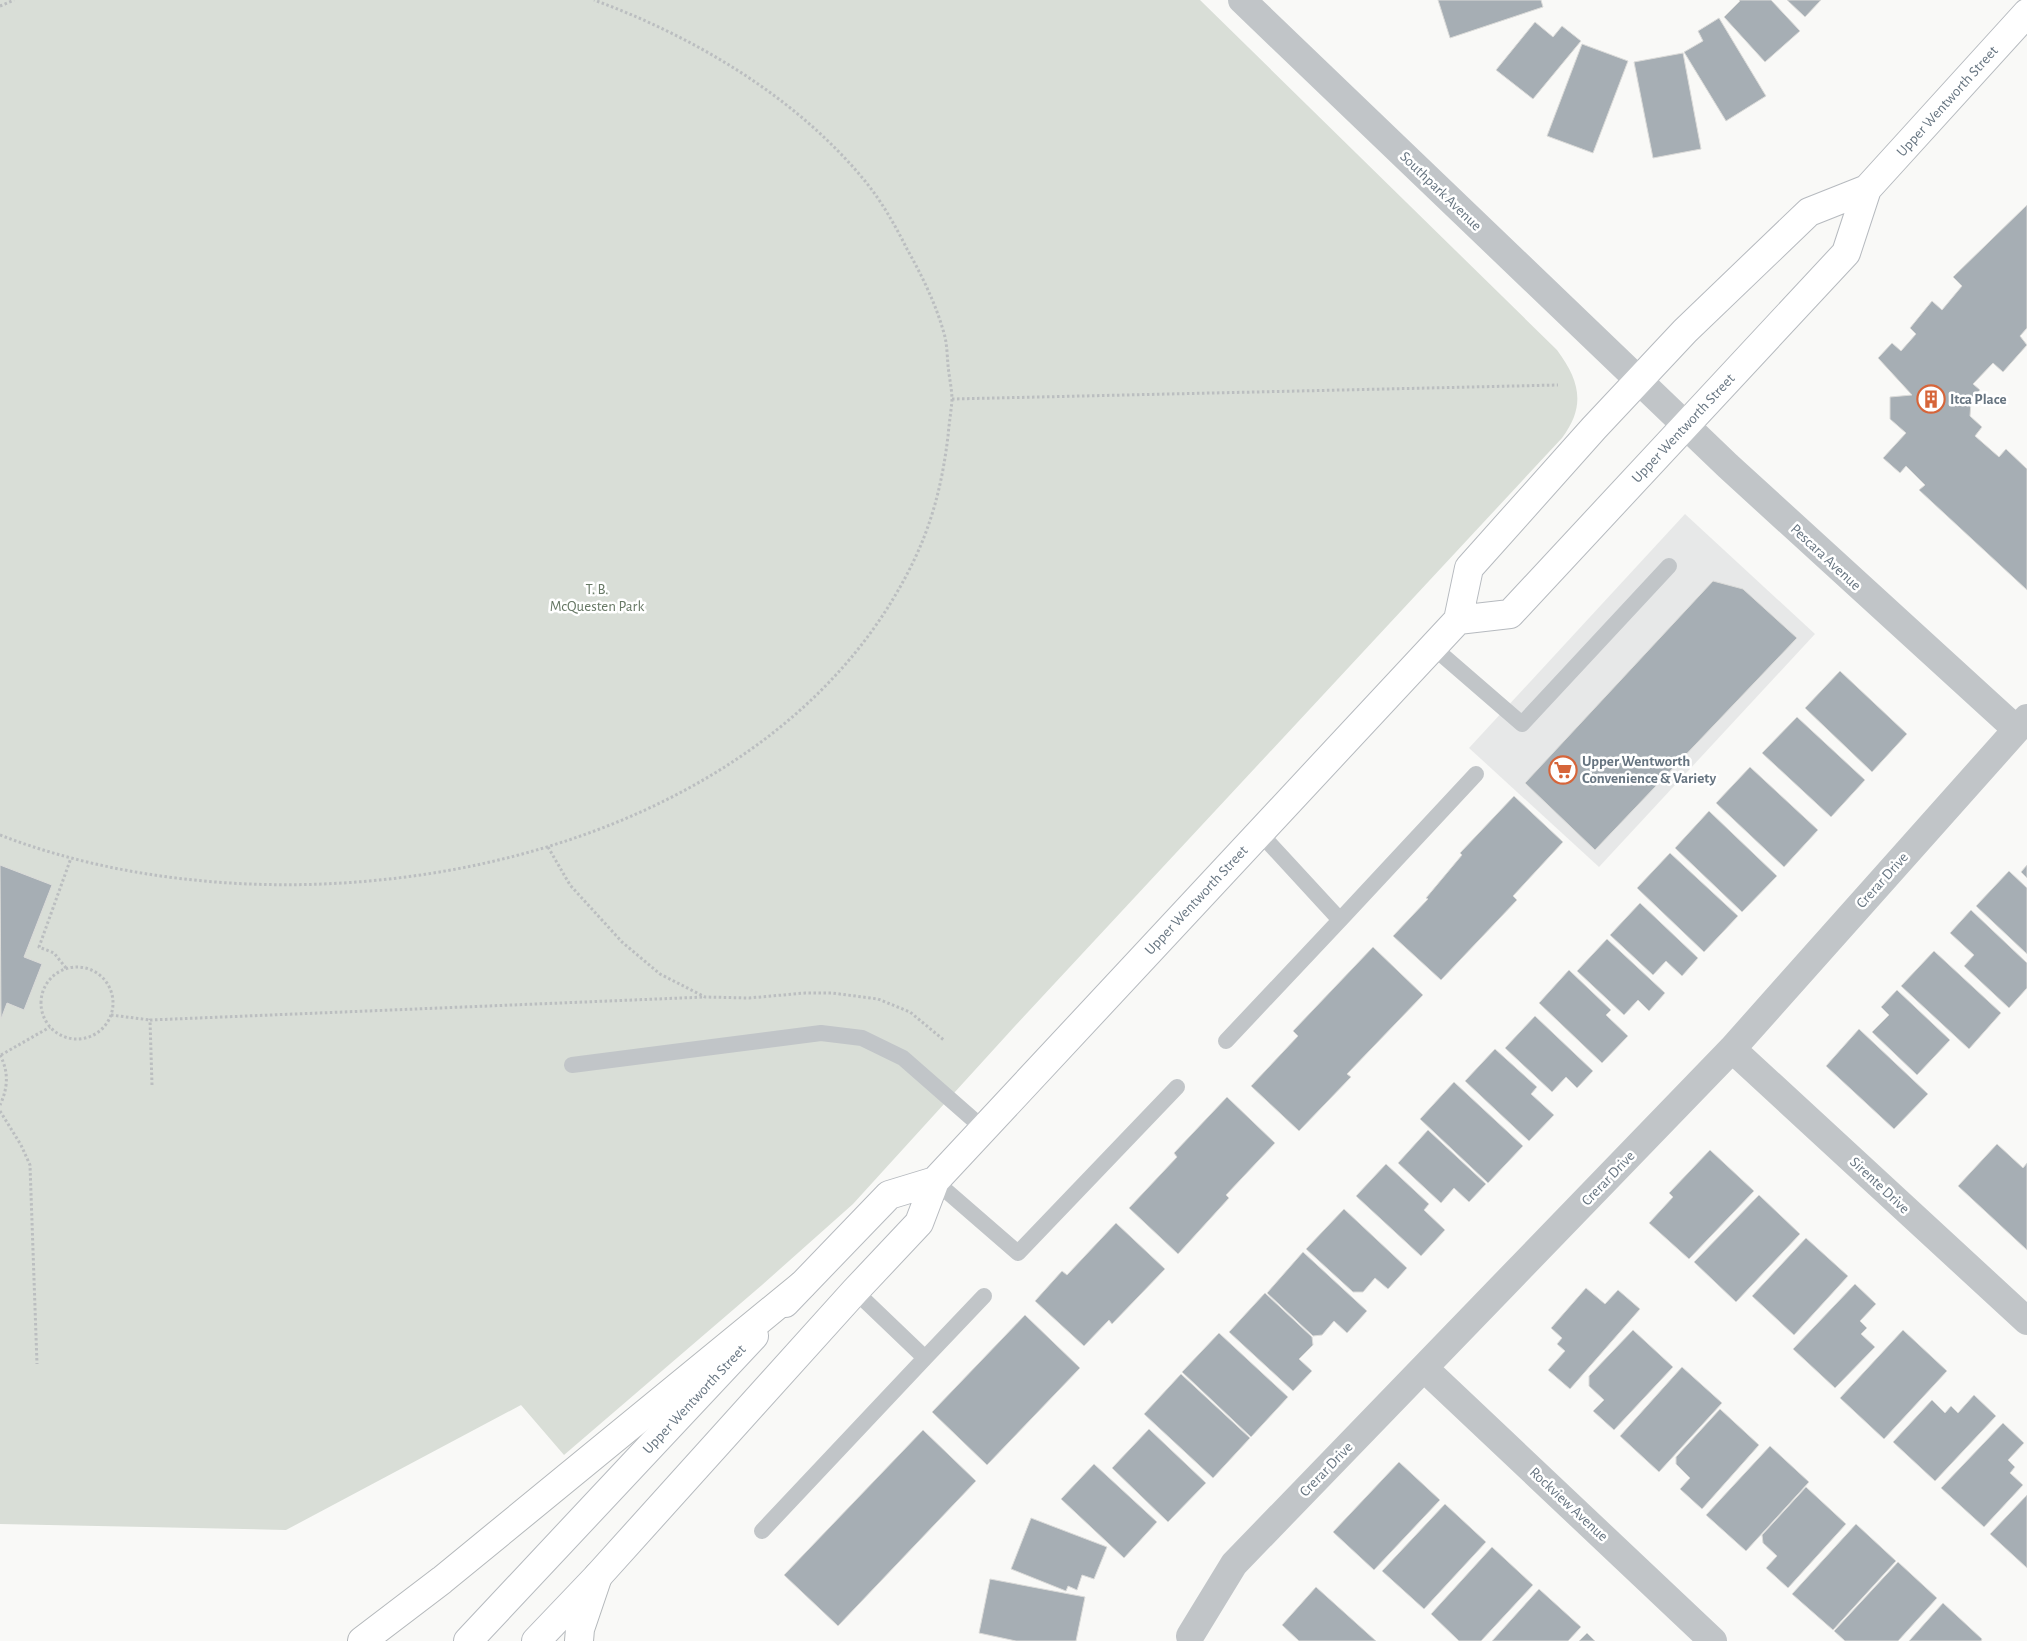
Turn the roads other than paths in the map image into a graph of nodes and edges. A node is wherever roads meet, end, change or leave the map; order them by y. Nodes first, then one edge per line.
1 (1242, 0) edge
2 (2027, 12) edge
3 (1867, 189) junction
4 (1639, 381) junction
5 (1686, 426) junction
6 (1669, 566) dead end
7 (1458, 620) junction
8 (1433, 648) junction
9 (2021, 724) edge
10 (1476, 774) dead end
11 (1259, 832) junction
12 (1340, 920) junction
13 (1226, 1041) dead end
14 (1732, 1049) junction
15 (572, 1065) dead end
16 (1177, 1087) dead end
17 (984, 1129) junction
18 (935, 1181) junction
19 (802, 1285) junction
20 (854, 1291) junction
21 (984, 1296) dead end
22 (2027, 1321) edge
23 (925, 1358) junction
24 (1424, 1368) junction
25 (762, 1531) dead end
26 (598, 1576) junction
27 (1190, 1636) dead end
28 (362, 1641) edge
29 (468, 1641) edge
30 (536, 1641) edge
31 (579, 1641) edge
32 (1713, 1641) edge

1 - 4 street, Southpark Avenue
2 - 3 main road, Upper Wentworth Street
3 - 4 main road, Upper Wentworth Street
3 - 5 main road, Upper Wentworth Street
4 - 5 street, Pescara Avenue
4 - 7 main road, Upper Wentworth Street
5 - 7 main road, Upper Wentworth Street
5 - 9 street, Pescara Avenue
6 - 8 lane
7 - 8 main road, Upper Wentworth Street
8 - 11 main road, Upper Wentworth Street
9 - 14 street, Crerar Drive
10 - 12 lane
11 - 12 lane
11 - 17 main road, Upper Wentworth Street
12 - 13 lane
14 - 22 street, Sirente Drive
14 - 24 street, Crerar Drive
15 - 17 lane
16 - 18 lane
17 - 18 main road, Upper Wentworth Street
18 - 19 main road, Upper Wentworth Street
18 - 20 main road, Upper Wentworth Street
19 - 28 main road
19 - 29 main road, Upper Wentworth Street
20 - 23 lane
20 - 26 main road, Upper Wentworth Street
21 - 23 lane
23 - 25 lane
24 - 27 street, Crerar Drive
24 - 32 street, Rockview Avenue
26 - 30 main road, Upper Wentworth Street
26 - 31 main road

